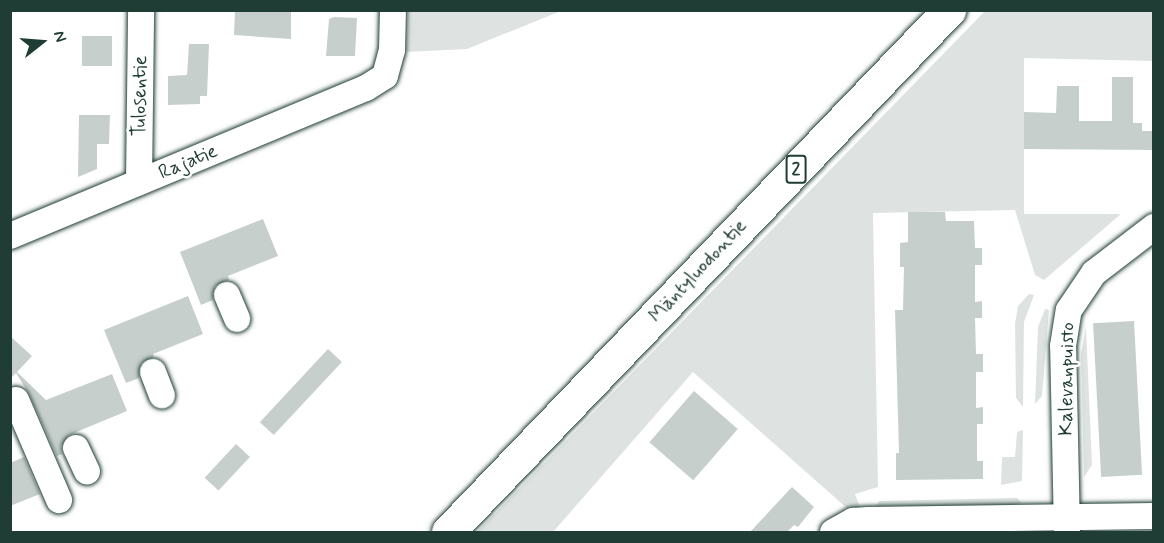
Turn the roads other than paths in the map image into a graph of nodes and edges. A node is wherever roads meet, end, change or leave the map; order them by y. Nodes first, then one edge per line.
1 (141, 10) edge
2 (393, 10) edge
3 (949, 10) edge
4 (139, 182) junction
5 (1154, 227) edge
6 (10, 236) edge
7 (227, 295) dead end
8 (237, 319) dead end
9 (16, 400) edge
10 (76, 448) dead end
11 (87, 472) dead end
12 (59, 500) dead end
13 (1154, 516) edge
14 (1067, 525) edge
15 (448, 532) edge
16 (833, 532) edge

1 - 4 street, Tulosentie
2 - 4 street, Rajatie
3 - 15 highway, Mäntyluodontie / 2
4 - 6 street, Rajatie
5 - 14 street, Kalevanpuisto
7 - 8 street
9 - 12 street
10 - 11 street
13 - 14 street
14 - 16 street

